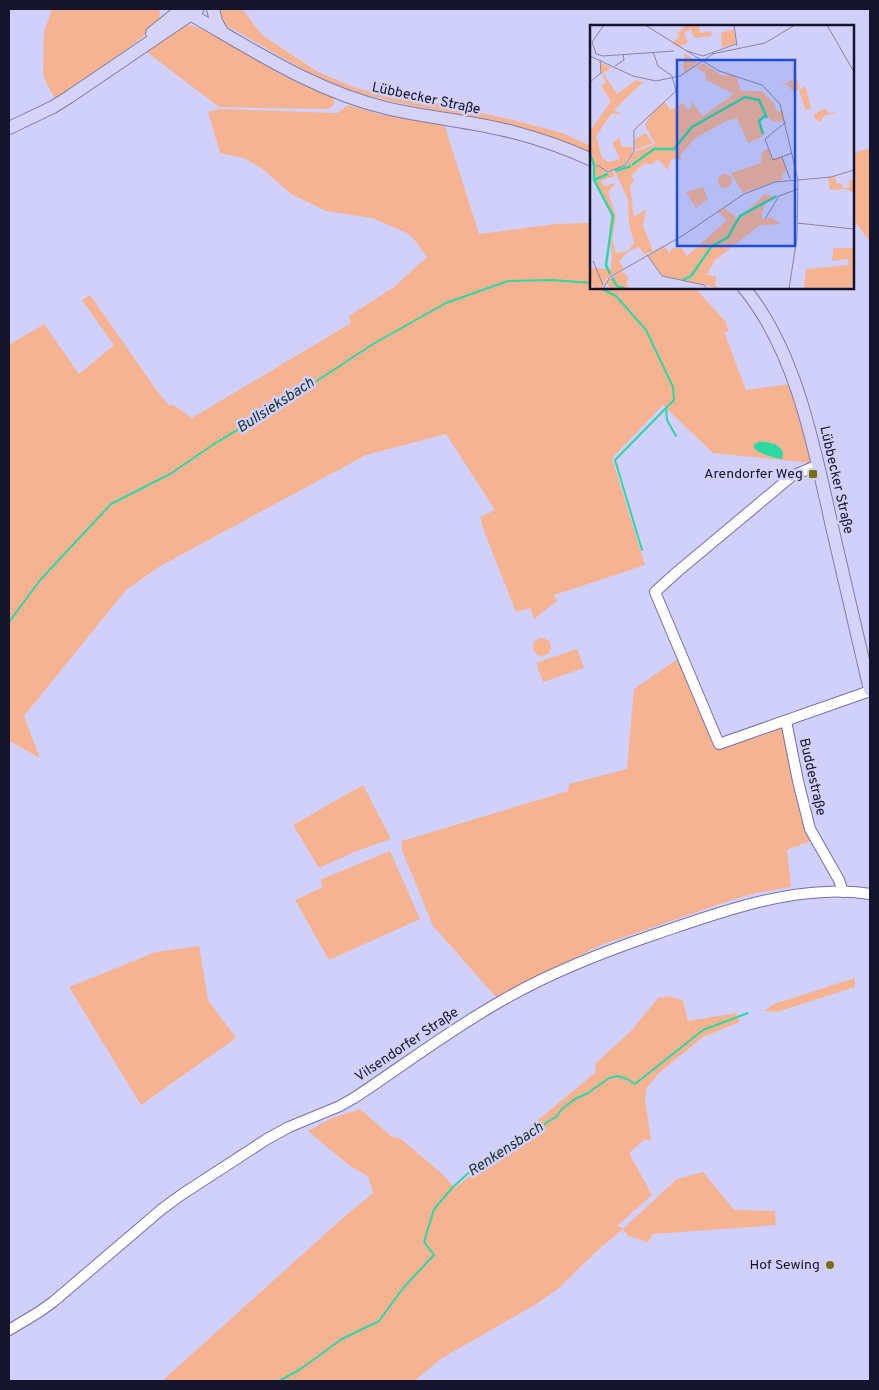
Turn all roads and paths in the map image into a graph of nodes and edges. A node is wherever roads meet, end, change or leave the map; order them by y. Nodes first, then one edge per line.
1 (163, 9) edge
2 (213, 9) edge
3 (187, 10) edge
4 (161, 25) junction
5 (222, 32) junction
6 (104, 73) junction
7 (9, 128) edge
8 (590, 159) edge
9 (745, 289) edge
10 (818, 465) junction
11 (870, 690) edge
12 (786, 721) junction
13 (843, 892) junction
14 (870, 894) edge
15 (9, 1330) edge

1 - 4 main road
2 - 5 main road
3 - 4 main road
3 - 5 main road, Lübbecker Straße
3 - 6 main road
4 - 6 main road
5 - 8 main road, Lübbecker Straße
6 - 7 main road
9 - 10 main road, Lübbecker Straße
10 - 11 main road, Lübbecker Straße
10 - 12 street
11 - 12 street
12 - 13 street, Buddestraße
13 - 14 street, Vilsendorfer Straße
13 - 15 street, Vilsendorfer Straße

